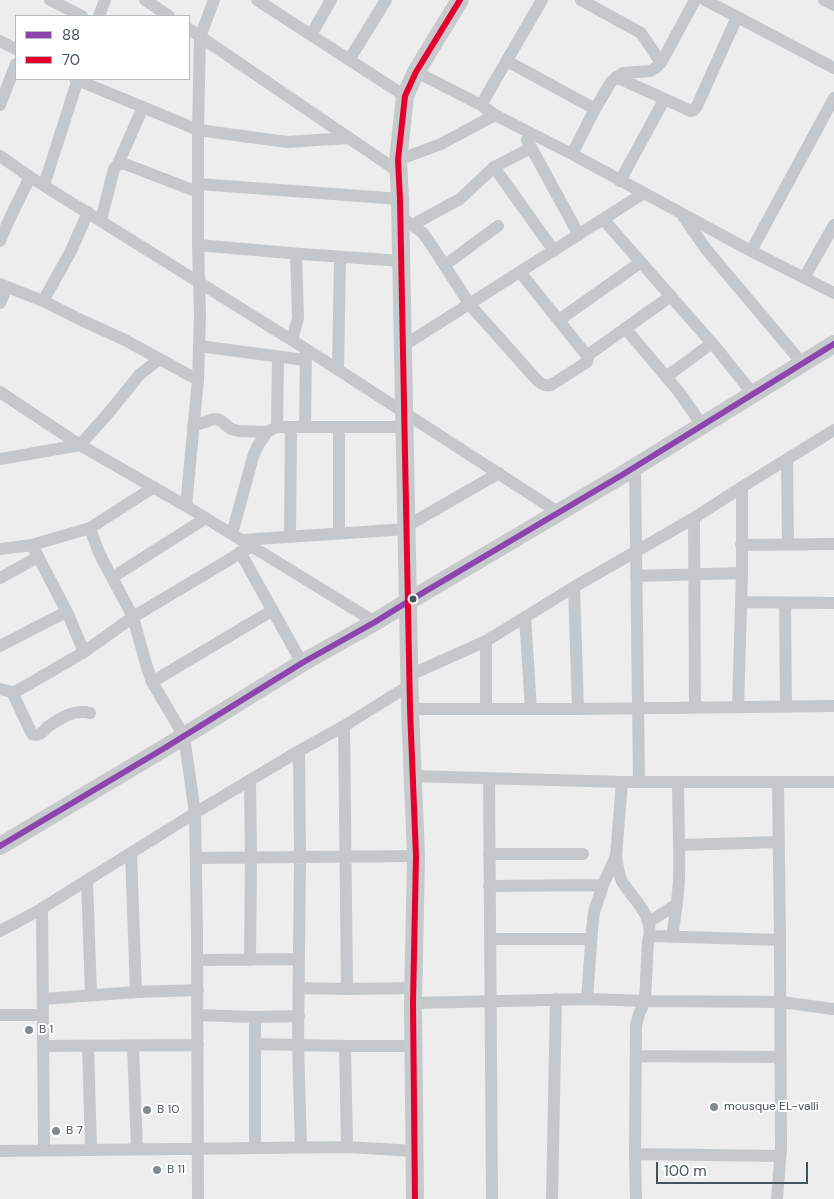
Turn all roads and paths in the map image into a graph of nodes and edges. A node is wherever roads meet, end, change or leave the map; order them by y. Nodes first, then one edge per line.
1 (50, 0) edge
2 (105, 0) edge
3 (145, 0) edge
4 (214, 0) edge
5 (258, 0) edge
6 (331, 0) edge
7 (386, 0) edge
8 (542, 0) edge
9 (581, 0) edge
10 (695, 0) edge
11 (705, 0) edge
12 (824, 0) edge
13 (455, 2) edge
14 (276, 5) edge
15 (834, 5) edge
16 (732, 9) edge
17 (163, 14) edge
18 (80, 15) edge
19 (99, 15) edge
20 (190, 30) edge
21 (311, 35) junction
22 (200, 37) junction
23 (0, 40) edge
24 (15, 48) edge
25 (349, 60) junction
26 (507, 62) junction
27 (661, 63) junction
28 (15, 66) edge
29 (834, 68) edge
30 (416, 72) junction
31 (616, 77) junction
32 (77, 80) edge
33 (79, 80) edge
34 (3, 90) edge
35 (405, 96) junction
36 (834, 98) edge
37 (664, 100) junction
38 (0, 104) edge
39 (481, 105) junction
40 (142, 107) junction
41 (595, 109) junction
42 (495, 115) junction
43 (521, 128) junction
44 (198, 130) junction
45 (348, 138) junction
46 (531, 148) junction
47 (572, 154) junction
48 (0, 156) edge
49 (118, 164) junction
50 (398, 166) junction
51 (494, 167) junction
52 (30, 177) junction
53 (620, 180) junction
54 (44, 185) junction
55 (198, 188) junction
56 (644, 193) junction
57 (400, 199) junction
58 (88, 212) junction
59 (682, 214) junction
60 (603, 219) junction
61 (101, 220) junction
62 (406, 221) junction
63 (834, 225) edge
64 (498, 226) dead end
65 (579, 235) junction
66 (0, 241) edge
67 (198, 245) junction
68 (554, 251) junction
69 (751, 251) junction
70 (296, 254) junction
71 (340, 257) junction
72 (402, 261) junction
73 (641, 262) junction
74 (445, 265) junction
75 (520, 272) junction
76 (804, 278) junction
77 (200, 282) junction
78 (3, 285) edge
79 (834, 293) edge
80 (671, 296) junction
81 (43, 301) junction
82 (0, 303) edge
83 (470, 304) junction
84 (559, 320) junction
85 (625, 328) junction
86 (292, 340) junction
87 (712, 343) junction
88 (834, 344) edge
89 (199, 346) junction
90 (403, 346) junction
91 (306, 354) junction
92 (588, 355) junction
93 (278, 357) junction
94 (160, 359) junction
95 (802, 363) junction
96 (338, 370) junction
97 (666, 377) junction
98 (198, 380) junction
99 (0, 392) edge
100 (753, 394) junction
101 (405, 420) junction
102 (702, 425) junction
103 (193, 426) junction
104 (291, 426) junction
105 (305, 426) junction
106 (339, 427) junction
107 (272, 429) junction
108 (834, 430) edge
109 (80, 445) junction
110 (0, 459) edge
111 (787, 459) junction
112 (634, 467) junction
113 (499, 473) junction
114 (154, 487) junction
115 (742, 487) junction
116 (186, 506) junction
117 (558, 512) junction
118 (206, 518) junction
119 (694, 518) junction
120 (407, 527) junction
121 (90, 528) junction
122 (339, 533) junction
123 (290, 536) junction
124 (242, 543) junction
125 (788, 544) junction
126 (834, 544) edge
127 (32, 545) junction
128 (741, 545) junction
129 (0, 549) edge
130 (636, 551) junction
131 (38, 557) junction
132 (742, 573) junction
133 (694, 574) junction
134 (636, 576) junction
135 (0, 578) edge
136 (113, 578) junction
137 (574, 587) junction
138 (409, 601) junction
139 (741, 602) junction
140 (785, 603) junction
141 (834, 603) edge
142 (273, 610) junction
143 (66, 612) junction
144 (133, 617) junction
145 (525, 617) junction
146 (375, 622) junction
147 (486, 641) junction
148 (0, 646) edge
149 (84, 652) junction
150 (302, 663) junction
151 (410, 680) junction
152 (152, 682) junction
153 (6, 691) edge
154 (834, 706) edge
155 (738, 707) junction
156 (786, 707) junction
157 (638, 708) junction
158 (695, 708) junction
159 (410, 709) junction
160 (486, 709) junction
161 (531, 709) junction
162 (578, 709) junction
163 (90, 713) dead end
164 (344, 726) junction
165 (184, 736) junction
166 (299, 751) junction
167 (412, 776) junction
168 (489, 779) junction
169 (250, 781) junction
170 (622, 782) junction
171 (639, 782) junction
172 (678, 782) junction
173 (778, 782) junction
174 (834, 782) edge
175 (195, 813) junction
176 (779, 842) junction
177 (679, 845) junction
178 (0, 846) edge
179 (131, 853) junction
180 (489, 854) junction
181 (583, 854) dead end
182 (416, 856) junction
183 (616, 856) junction
184 (346, 857) junction
185 (196, 858) junction
186 (251, 858) junction
187 (300, 858) junction
188 (87, 880) junction
189 (603, 885) junction
190 (489, 886) junction
191 (677, 904) junction
192 (42, 908) junction
193 (648, 922) junction
194 (0, 931) edge
195 (650, 937) junction
196 (672, 937) junction
197 (490, 939) junction
198 (591, 939) junction
199 (780, 940) junction
200 (299, 959) junction
201 (198, 960) junction
202 (250, 960) junction
203 (299, 988) junction
204 (198, 990) junction
205 (347, 990) junction
206 (136, 992) junction
207 (91, 995) junction
208 (413, 995) junction
209 (43, 999) junction
210 (556, 999) junction
211 (587, 999) junction
212 (490, 1001) junction
213 (645, 1001) junction
214 (781, 1002) junction
215 (834, 1009) edge
216 (0, 1015) edge
217 (43, 1015) junction
218 (198, 1015) junction
219 (299, 1016) junction
220 (255, 1017) junction
221 (255, 1044) junction
222 (198, 1045) junction
223 (298, 1045) junction
224 (43, 1046) junction
225 (88, 1046) junction
226 (133, 1046) junction
227 (345, 1046) junction
228 (414, 1046) junction
229 (636, 1056) junction
230 (780, 1057) junction
231 (301, 1147) junction
232 (347, 1147) junction
233 (198, 1148) junction
234 (255, 1148) junction
235 (137, 1149) junction
236 (44, 1150) junction
237 (91, 1150) junction
238 (0, 1151) edge
239 (415, 1151) junction
240 (635, 1154) junction
241 (780, 1156) junction
242 (198, 1199) edge
243 (415, 1199) edge
244 (492, 1199) edge
245 (552, 1199) edge
246 (636, 1199) edge
247 (777, 1199) edge

1 - 18 street
2 - 19 street
3 - 17 street
4 - 22 street
5 - 14 street
6 - 21 street
7 - 25 street
8 - 26 street
9 - 27 street
10 - 27 street
11 - 16 street
12 - 15 street
13 - 30 street
14 - 21 street
16 - 29 street
16 - 37 street
20 - 22 street
21 - 25 street
22 - 44 street
22 - 45 street
23 - 24 street
25 - 35 street
26 - 39 street
26 - 41 street
27 - 31 street
28 - 34 street
30 - 35 street
30 - 39 street
31 - 37 street
31 - 41 street
32 - 54 street
33 - 40 street
34 - 38 street
35 - 50 street
36 - 69 street
37 - 53 street
39 - 42 street
40 - 44 street
40 - 49 street
41 - 47 street
42 - 43 street
42 - 50 street
43 - 46 street
43 - 47 street
44 - 45 street
44 - 55 street
45 - 50 street
46 - 51 street
46 - 65 street
47 - 53 street
48 - 52 street
49 - 55 street
49 - 61 street
50 - 57 street
51 - 62 street
51 - 68 street
52 - 54 street
52 - 66 street
53 - 56 street
54 - 58 street
55 - 57 street
55 - 67 street
56 - 59 street
56 - 60 street
57 - 62 street
58 - 61 street
58 - 81 street
59 - 69 street
59 - 95 street
60 - 65 street
60 - 73 street
61 - 77 street
62 - 72 street
62 - 74 street
63 - 76 street
64 - 74 street
65 - 68 street
67 - 70 street
67 - 77 street
68 - 75 street
69 - 76 street
70 - 71 street
70 - 86 street
71 - 72 street
71 - 96 street
72 - 90 street
73 - 80 street
73 - 84 street
74 - 83 street
75 - 83 street
75 - 84 street
76 - 79 street
77 - 86 street
77 - 89 street
78 - 81 street
78 - 82 street
80 - 85 street
80 - 87 street
81 - 94 street
83 - 90 street
83 - 92 street
84 - 92 street
85 - 92 street
85 - 97 street
86 - 91 street
87 - 97 street
87 - 100 street
88 - 95 street
89 - 93 street
89 - 98 street
90 - 101 street
91 - 93 street
91 - 96 street
91 - 105 street
93 - 107 street
94 - 98 street
94 - 109 street
95 - 100 street
96 - 101 street
97 - 102 street
98 - 103 street
99 - 109 street
100 - 102 street
101 - 106 street
101 - 113 street
101 - 120 street
102 - 112 street
103 - 107 street
103 - 116 street
104 - 105 street
104 - 107 street
104 - 123 street
105 - 106 street
106 - 122 street
107 - 124 street
108 - 111 street
109 - 110 street
109 - 114 street
111 - 115 street
111 - 125 street
112 - 117 street
112 - 130 street
113 - 117 street
113 - 120 street
114 - 116 street
114 - 121 street
115 - 119 street
115 - 128 street
116 - 118 street
117 - 138 street
118 - 124 street
118 - 136 street
119 - 130 street
119 - 133 street
120 - 122 street
120 - 138 street
121 - 127 street
121 - 136 street
122 - 123 street
123 - 124 street
124 - 142 street
124 - 144 street
124 - 146 street
125 - 126 street
125 - 128 street
127 - 129 street
127 - 131 street
128 - 132 street
130 - 134 street
130 - 137 street
131 - 135 street
131 - 143 street
132 - 133 street
132 - 139 street
133 - 134 street
133 - 158 street
134 - 157 street
136 - 144 street
137 - 145 street
137 - 162 street
138 - 146 street
138 - 151 street
139 - 140 street
139 - 155 street
140 - 141 street
140 - 156 street
142 - 150 street
142 - 152 street
143 - 148 street
143 - 149 street
144 - 149 street
144 - 152 street
145 - 147 street
145 - 161 street
146 - 150 street
147 - 151 street
147 - 160 street
149 - 153 street
150 - 165 street
151 - 159 street
151 - 164 street
152 - 165 street
153 - 163 street
154 - 156 street
155 - 156 street
155 - 158 street
157 - 158 street
157 - 162 street
157 - 171 street
159 - 160 street
159 - 167 street
160 - 161 street
161 - 162 street
164 - 166 street
164 - 184 street
165 - 175 street
165 - 178 street
166 - 169 street
166 - 187 street
167 - 168 street
167 - 182 street
168 - 170 street
168 - 180 street
169 - 175 street
169 - 186 street
170 - 171 street
170 - 183 street
171 - 172 street
172 - 173 street
172 - 177 street
173 - 174 street
173 - 176 street
175 - 179 street
175 - 185 street
176 - 177 street
176 - 199 street
177 - 191 street
179 - 188 street
179 - 206 street
180 - 181 street
180 - 190 street
182 - 184 street
182 - 208 street
183 - 189 street
183 - 193 street
184 - 187 street
184 - 205 street
185 - 186 street
185 - 201 street
186 - 187 street
186 - 202 street
187 - 200 street
188 - 192 street
188 - 207 street
189 - 190 street
189 - 198 street
190 - 197 street
191 - 193 street
191 - 196 street
192 - 194 street
192 - 209 street
193 - 195 street
195 - 196 street
195 - 213 street
196 - 199 street
197 - 198 street
197 - 212 street
198 - 211 street
199 - 214 street
200 - 202 street
200 - 203 street
201 - 202 street
201 - 204 street
203 - 205 street
203 - 219 street
204 - 206 street
204 - 218 street
205 - 208 street
206 - 207 street
207 - 209 street
208 - 212 street
208 - 228 street
209 - 217 street
210 - 211 street
210 - 212 street
210 - 245 street
211 - 213 street
212 - 244 street
213 - 214 street
213 - 229 street
214 - 215 street
214 - 230 street
216 - 217 street
217 - 224 street
218 - 220 street
218 - 222 street
219 - 220 street
219 - 223 street
220 - 221 street
221 - 223 street
221 - 234 street
222 - 226 street
222 - 233 street
223 - 227 street
223 - 231 street
224 - 225 street
224 - 236 street
225 - 226 street
225 - 237 street
226 - 235 street
227 - 228 street
227 - 232 street
228 - 239 street
229 - 230 street
229 - 240 street
230 - 241 street
231 - 232 street
231 - 234 street
232 - 239 street
233 - 234 street
233 - 235 street
233 - 242 street
235 - 237 street
236 - 237 street
236 - 238 street
239 - 243 street
240 - 241 street
240 - 246 street
241 - 247 street

